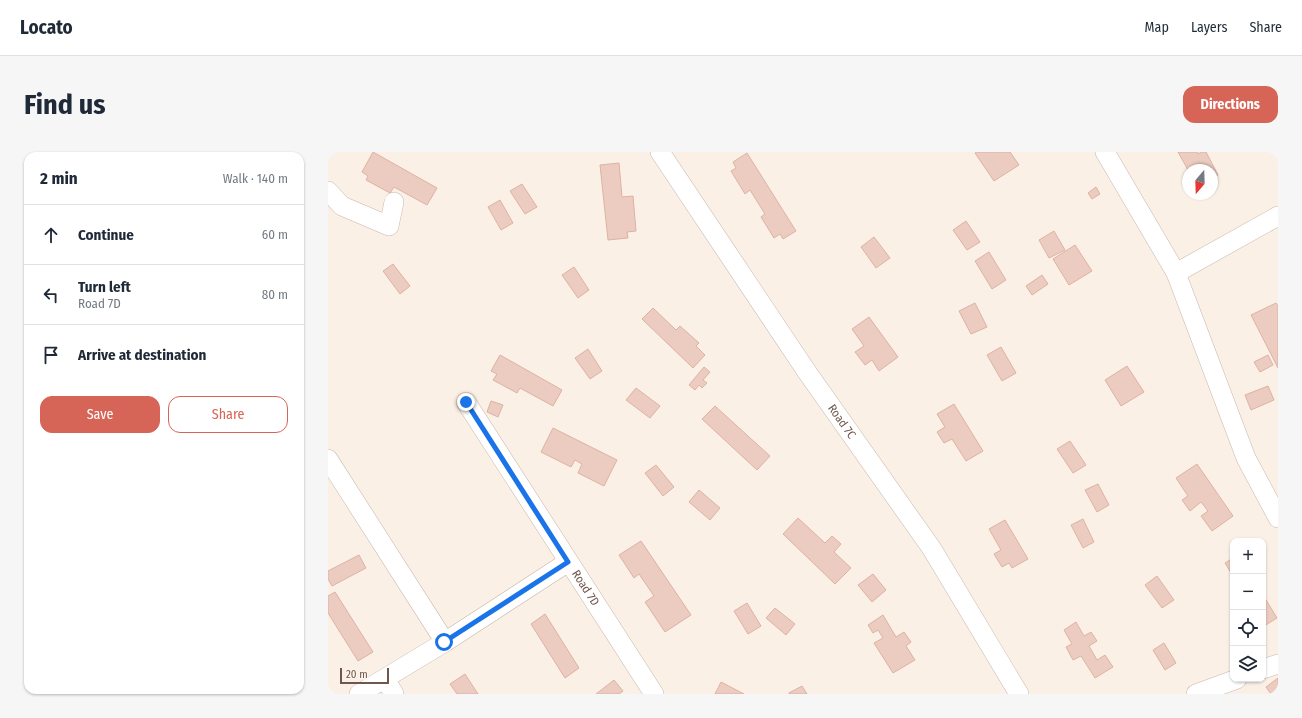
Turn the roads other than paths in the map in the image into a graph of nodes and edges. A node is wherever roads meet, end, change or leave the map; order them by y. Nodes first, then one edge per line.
1 (660, 152) edge
2 (1105, 152) edge
3 (328, 191) edge
4 (394, 202) dead end
5 (1278, 216) edge
6 (1176, 272) junction
7 (466, 402) dead end
8 (328, 459) edge
9 (1278, 518) edge
10 (568, 562) junction
11 (444, 642) junction
12 (1278, 664) edge
13 (1266, 669) edge
14 (1230, 682) edge
15 (389, 686) edge
16 (359, 694) edge
17 (654, 694) edge
18 (1019, 694) edge
19 (1196, 694) edge

1 - 18 street, Road 7C
2 - 6 street
3 - 4 street
5 - 6 street
6 - 9 street
7 - 10 street, Road 7D
8 - 11 street
10 - 11 street
10 - 17 street, Road 7D
11 - 15 street
12 - 13 street
14 - 19 street
15 - 16 street

